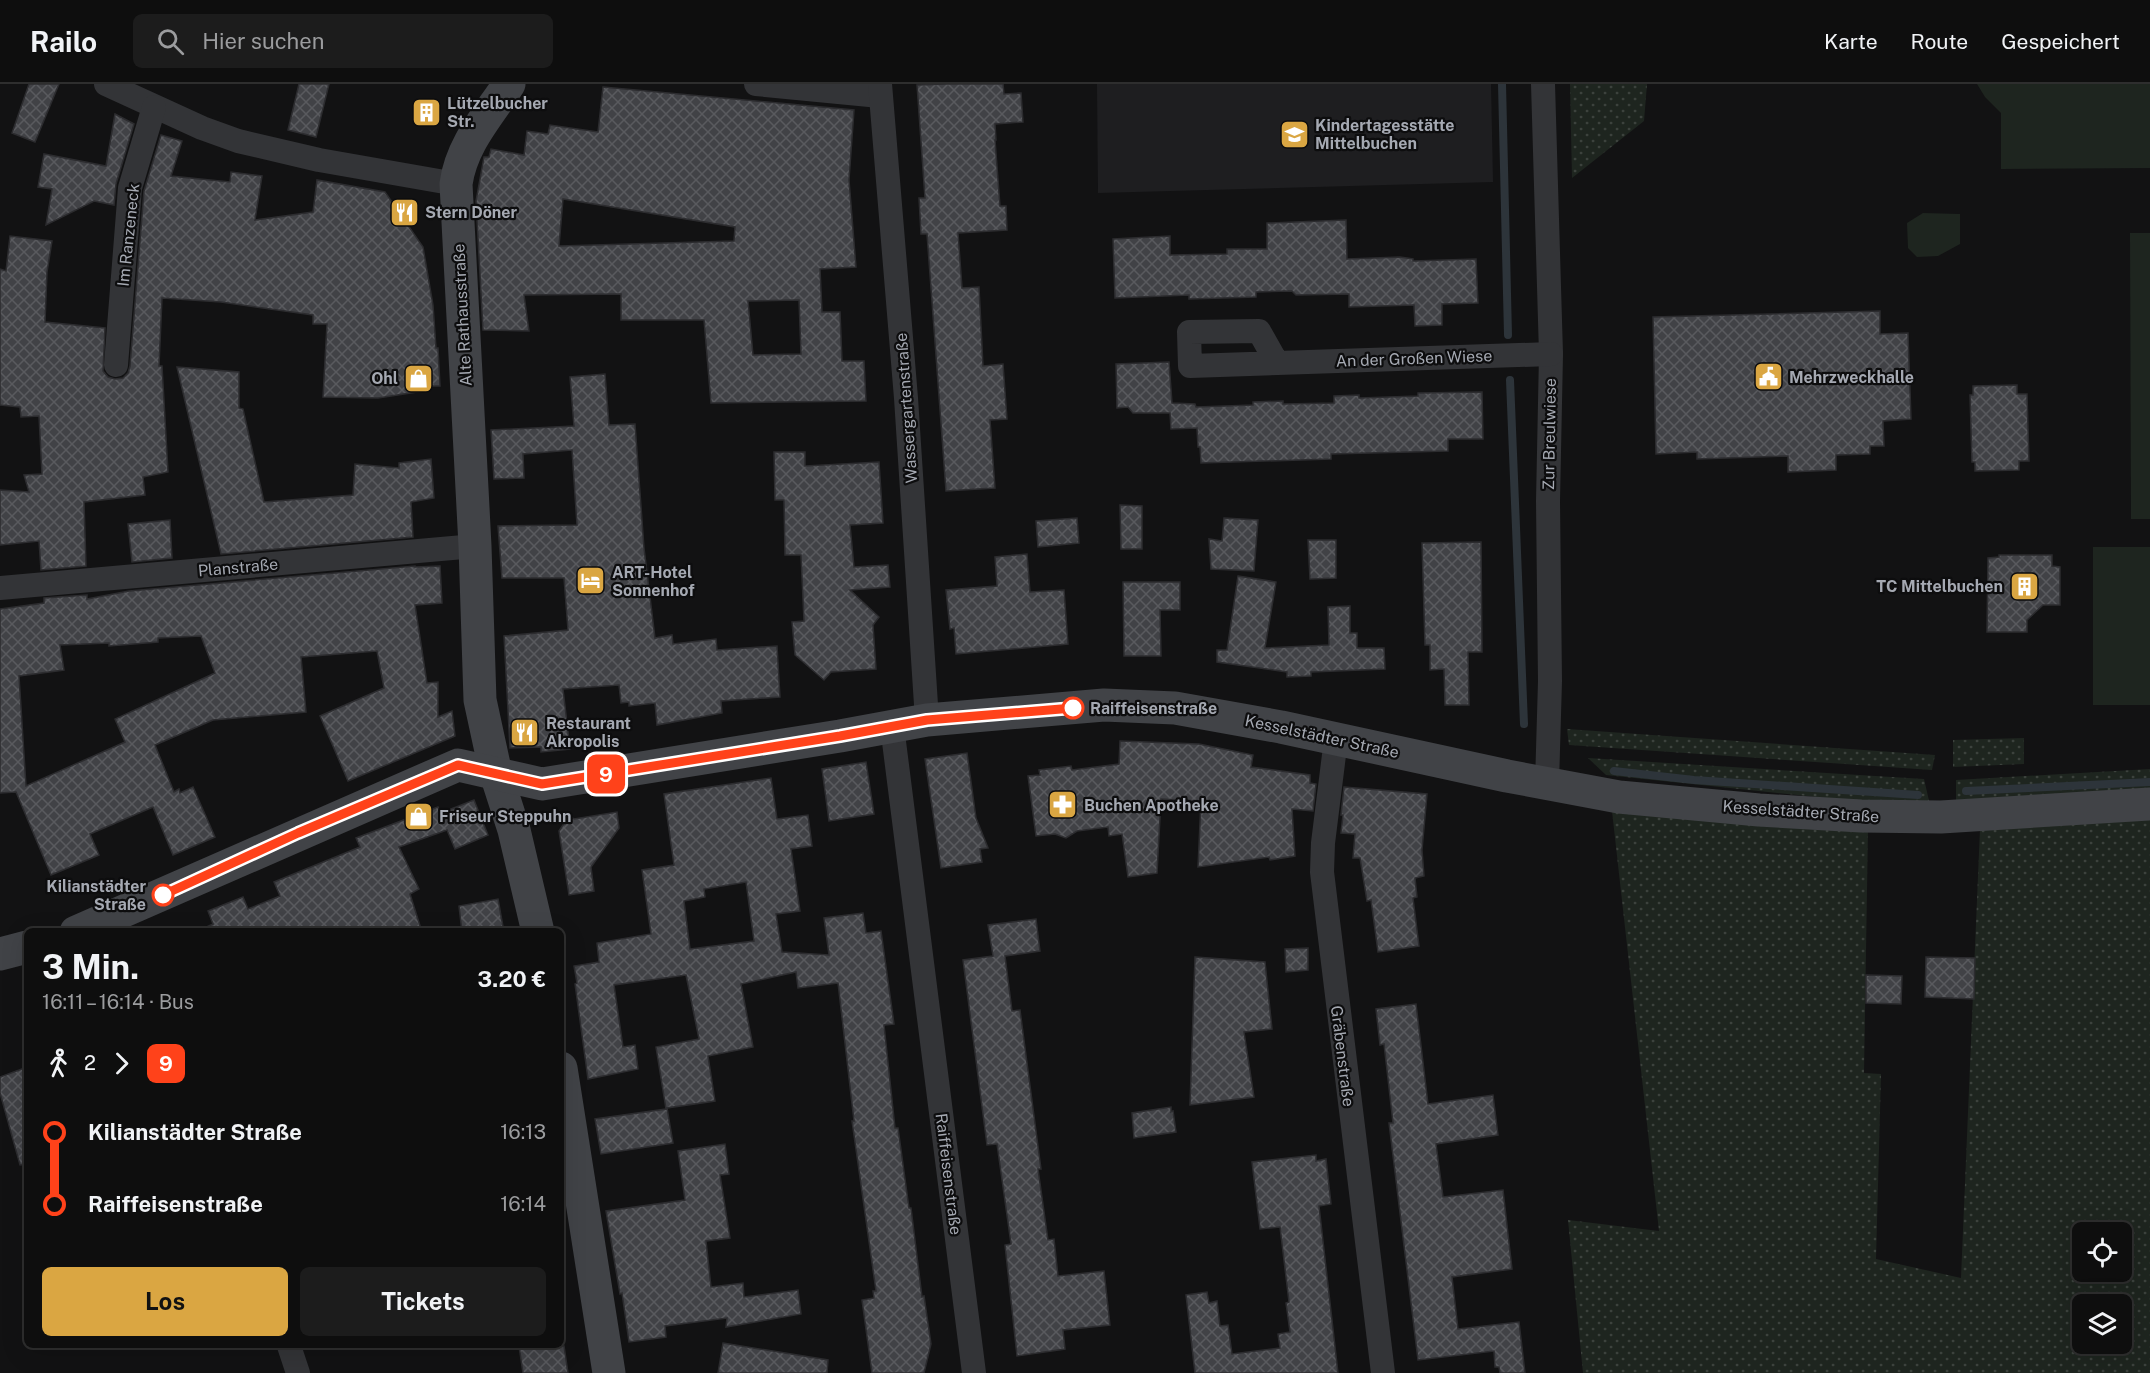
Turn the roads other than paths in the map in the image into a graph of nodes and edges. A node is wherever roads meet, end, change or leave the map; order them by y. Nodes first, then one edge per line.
1 (106, 84) edge
2 (509, 84) edge
3 (756, 84) edge
4 (1543, 84) edge
5 (880, 90) edge
6 (154, 107) junction
7 (456, 184) junction
8 (1551, 354) junction
9 (1277, 363) dead end
10 (116, 365) dead end
11 (476, 546) junction
12 (0, 588) edge
13 (927, 720) junction
14 (892, 726) junction
15 (1336, 739) junction
16 (496, 774) junction
17 (1547, 784) junction
18 (2150, 804) edge
19 (126, 925) edge
20 (105, 928) edge
21 (537, 928) edge
22 (24, 948) edge
23 (0, 954) edge
24 (564, 1087) edge
25 (290, 1348) edge
26 (297, 1373) edge
27 (609, 1373) edge
28 (974, 1373) edge
29 (1383, 1373) edge

1 - 6 street
2 - 7 main road, Alte Rathausstraße
3 - 5 street, Wassergartenstraße
4 - 8 street, Zur Breulwiese
5 - 13 street, Wassergartenstraße
6 - 7 street
6 - 10 street, Im Ranzeneck
7 - 11 main road, Alte Rathausstraße
8 - 9 street, An der Großen Wiese
8 - 17 street, Zur Breulwiese
11 - 12 street, Planstraße
11 - 16 main road, Alte Rathausstraße
13 - 14 main road, Kesselstädter Straße
13 - 15 main road, Kesselstädter Straße
14 - 16 main road, Kesselstädter Straße
14 - 28 street, Raiffeisenstraße
15 - 17 main road, Kesselstädter Straße
15 - 29 street, Gräbenstraße
16 - 19 main road
16 - 21 main road, Alte Rathausstraße
17 - 18 main road, Kesselstädter Straße
19 - 20 main road
22 - 23 main road
24 - 27 main road
25 - 26 street

